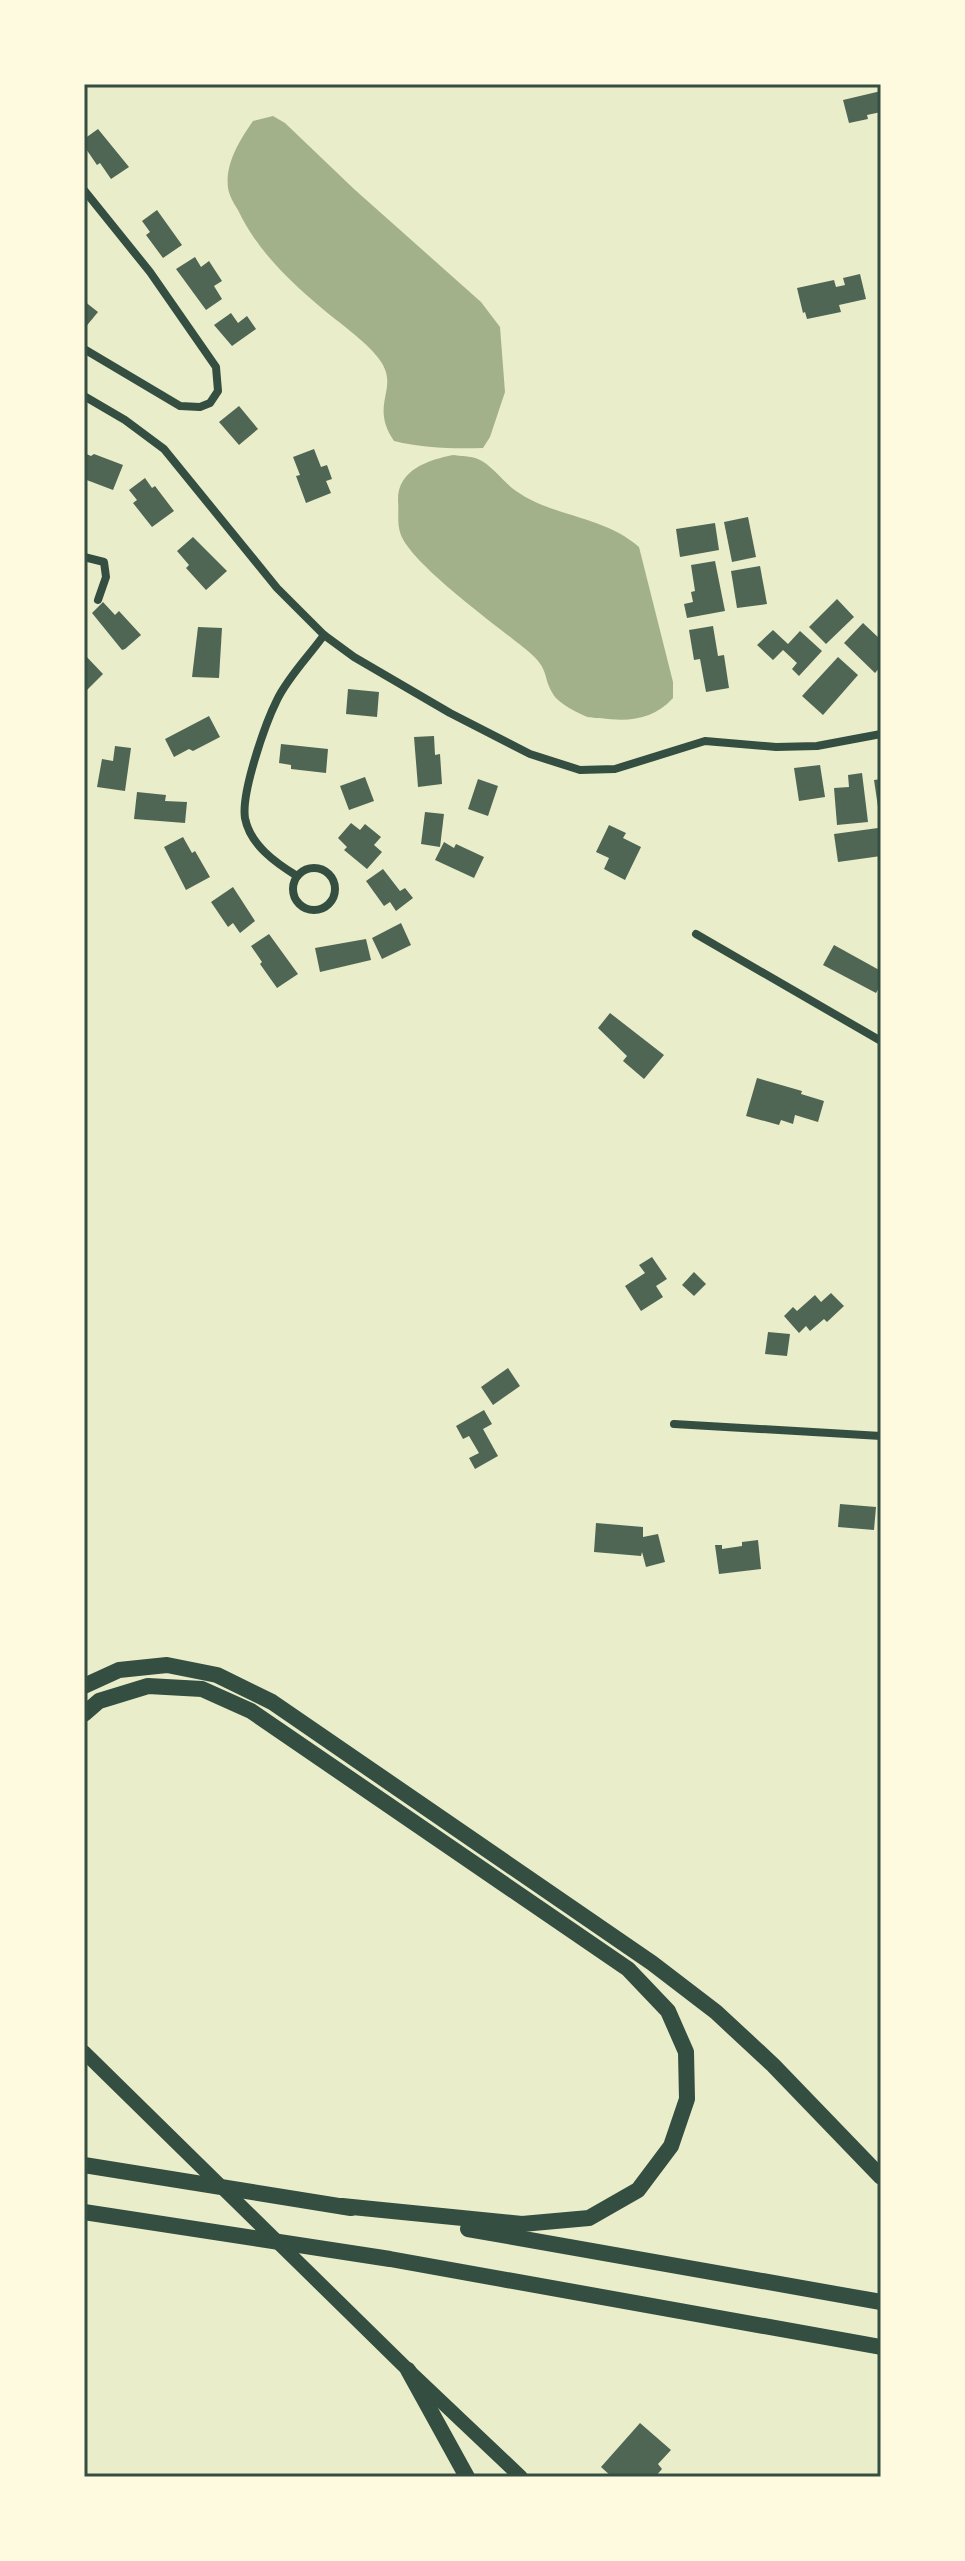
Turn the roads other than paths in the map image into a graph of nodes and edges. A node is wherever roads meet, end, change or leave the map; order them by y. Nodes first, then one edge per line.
1 (84, 190) edge
2 (84, 349) edge
3 (84, 396) edge
4 (84, 557) edge
5 (98, 600) dead end
6 (324, 635) junction
7 (881, 734) edge
8 (297, 876) junction
9 (696, 934) dead end
10 (881, 1041) edge
11 (674, 1424) dead end
12 (881, 1436) edge
13 (84, 1686) edge
14 (84, 1714) edge
15 (84, 2052) edge
16 (88, 2166) edge
17 (881, 2177) edge
18 (342, 2206) junction
19 (84, 2212) edge
20 (84, 2224) edge
21 (160, 2225) junction
22 (881, 2302) edge
23 (881, 2347) edge
24 (408, 2370) junction
25 (467, 2477) edge
26 (521, 2477) edge

1 - 2 street
3 - 6 street
4 - 5 street
6 - 7 street
6 - 8 street
8 - 8 street
9 - 10 street
11 - 12 street
13 - 17 highway
14 - 18 highway
15 - 24 main road
16 - 18 highway
18 - 22 highway
19 - 21 highway
20 - 21 highway
21 - 23 highway
24 - 25 highway
24 - 26 main road

